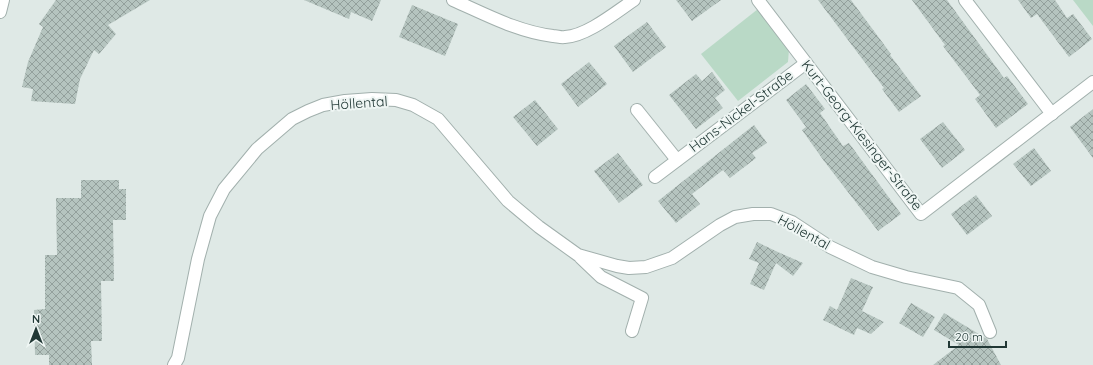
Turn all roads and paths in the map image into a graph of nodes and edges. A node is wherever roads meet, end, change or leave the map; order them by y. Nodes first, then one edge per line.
1 (4, 0) edge
2 (453, 0) edge
3 (634, 0) edge
4 (758, 0) edge
5 (965, 0) edge
6 (0, 12) edge
7 (806, 63) junction
8 (1093, 82) edge
9 (637, 110) dead end
10 (1052, 114) junction
11 (677, 160) junction
12 (655, 177) dead end
13 (578, 256) junction
14 (632, 331) dead end
15 (990, 332) dead end
16 (174, 365) edge

1 - 6 street
2 - 3 street
4 - 7 street, Kurt-Georg-Kiesinger-Straße
5 - 10 street
7 - 10 street, Kurt-Georg-Kiesinger-Straße
7 - 11 street, Hans-Nickel-Straße
8 - 10 street, Kurt-Georg-Kiesinger-Straße
9 - 11 street, Hans-Nickel-Straße
11 - 12 street, Hans-Nickel-Straße
13 - 14 street, Höllental
13 - 15 street, Höllental
13 - 16 street, Höllental

